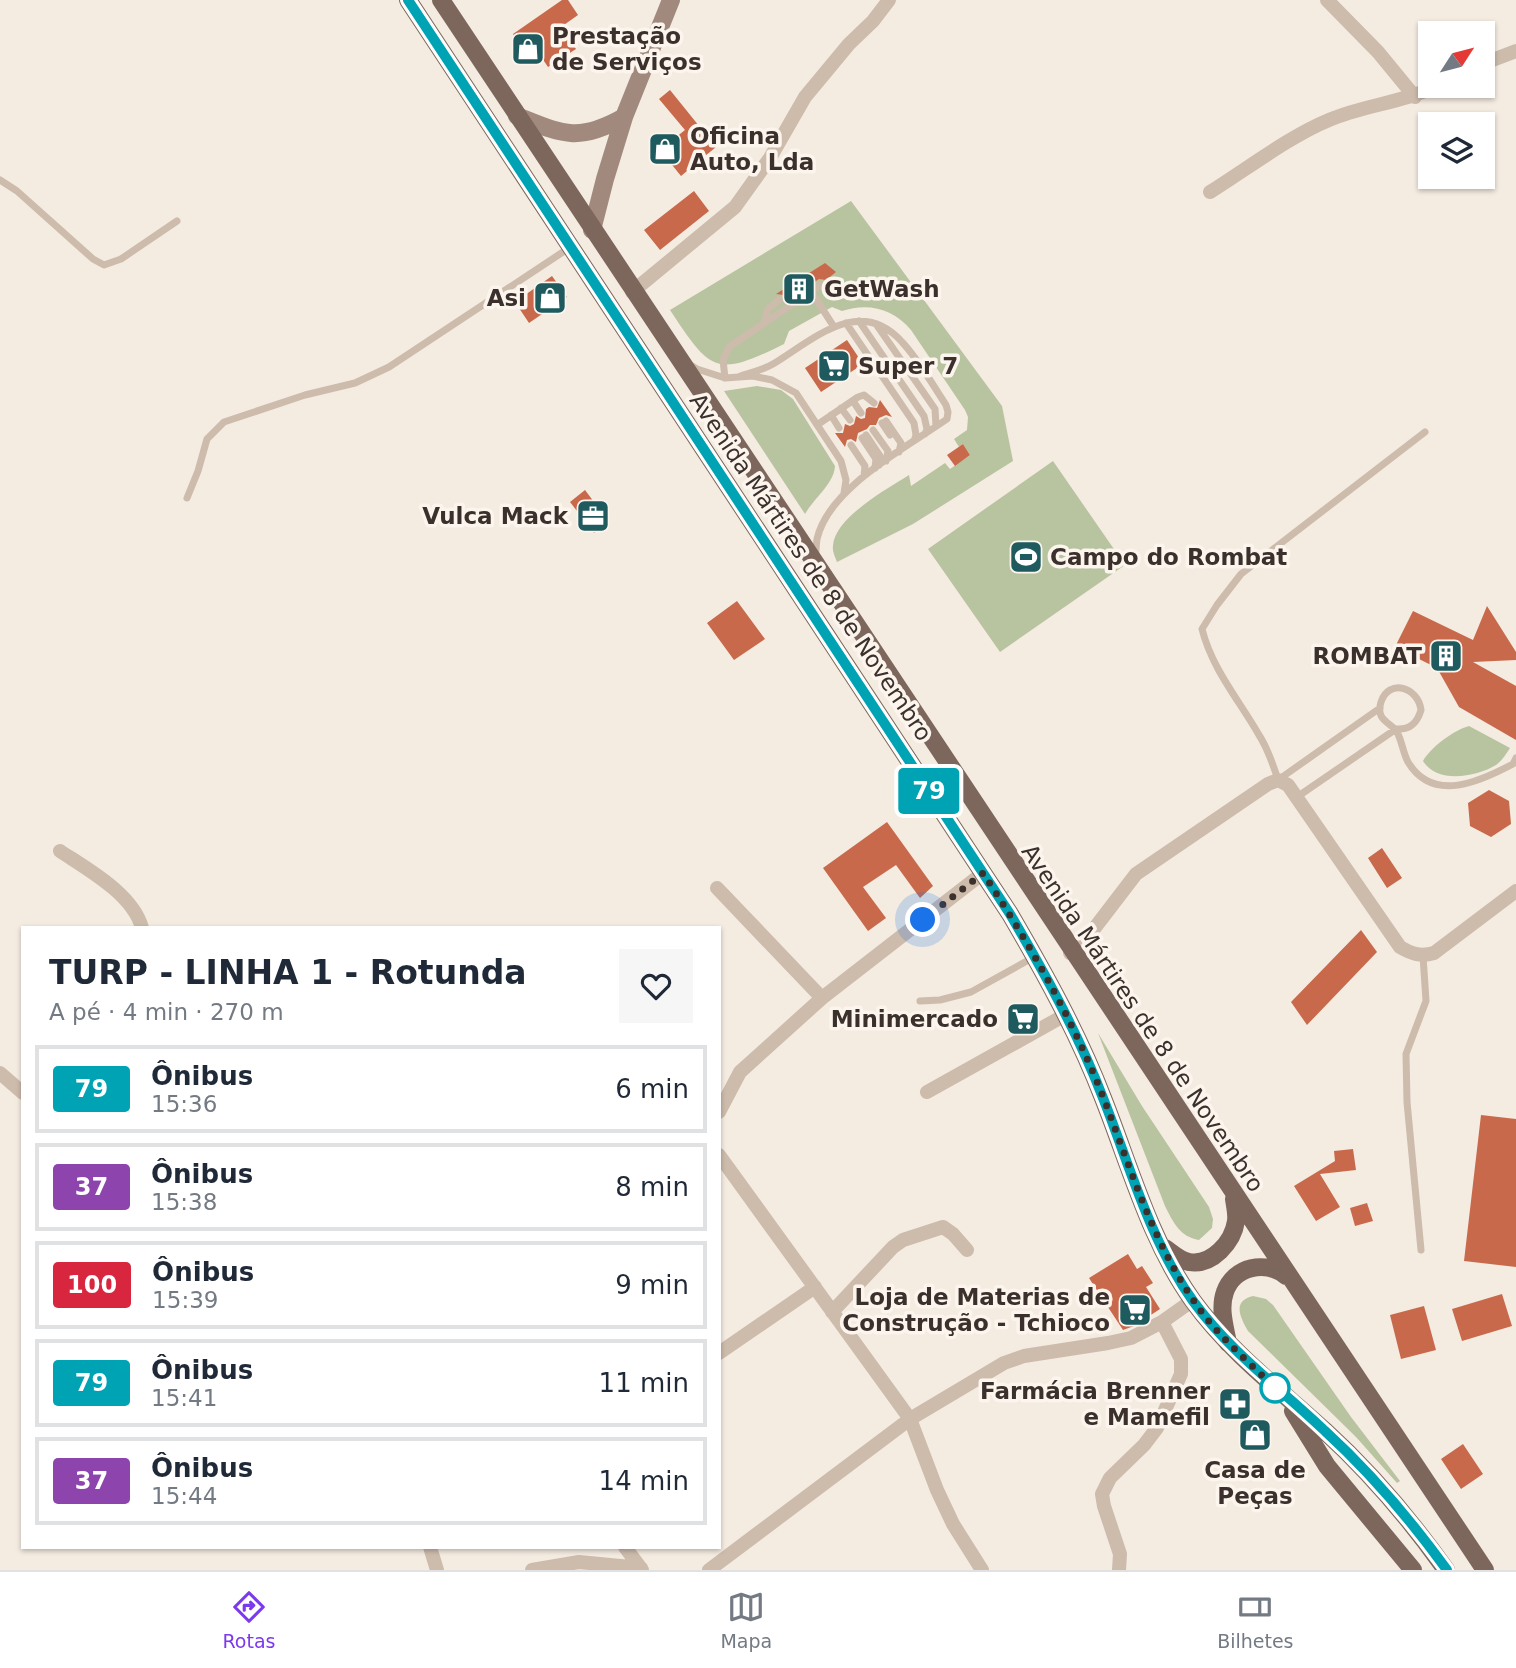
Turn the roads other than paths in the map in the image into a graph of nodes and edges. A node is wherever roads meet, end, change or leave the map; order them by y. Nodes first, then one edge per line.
1 (408, 0) edge
2 (441, 0) edge
3 (671, 0) edge
4 (889, 0) edge
5 (1327, 0) edge
6 (1516, 51) edge
7 (1495, 59) edge
8 (1418, 95) edge
9 (1415, 97) junction
10 (517, 116) junction
11 (624, 117) junction
12 (0, 180) edge
13 (1210, 192) dead end
14 (177, 221) dead end
15 (592, 230) junction
16 (569, 248) junction
17 (822, 284) dead end
18 (811, 291) junction
19 (632, 292) junction
20 (780, 299) dead end
21 (859, 321) junction
22 (764, 322) junction
23 (846, 323) junction
24 (875, 323) junction
25 (834, 327) junction
26 (674, 355) junction
27 (738, 377) junction
28 (724, 378) junction
29 (857, 398) junction
30 (838, 411) junction
31 (817, 425) junction
32 (936, 427) junction
33 (1425, 432) dead end
34 (869, 433) junction
35 (925, 435) junction
36 (914, 442) junction
37 (882, 464) junction
38 (844, 493) junction
39 (187, 498) dead end
40 (815, 565) junction
41 (1380, 708) junction
42 (1395, 729) junction
43 (1516, 758) edge
44 (1278, 780) junction
45 (1296, 797) junction
46 (60, 850) dead end
47 (983, 873) junction
48 (717, 888) dead end
49 (1516, 891) edge
50 (141, 926) edge
51 (1070, 953) junction
52 (1423, 956) junction
53 (1035, 957) junction
54 (822, 998) junction
55 (920, 1001) dead end
56 (1066, 1014) junction
57 (0, 1073) edge
58 (21, 1091) edge
59 (927, 1092) dead end
60 (721, 1108) edge
61 (721, 1158) edge
62 (1234, 1198) junction
63 (1163, 1245) junction
64 (967, 1250) dead end
65 (1421, 1250) dead end
66 (1288, 1279) junction
67 (815, 1287) junction
68 (1193, 1300) junction
69 (832, 1312) junction
70 (1162, 1321) junction
71 (1229, 1344) junction
72 (721, 1352) edge
73 (1283, 1396) junction
74 (910, 1419) junction
75 (431, 1549) edge
76 (627, 1549) edge
77 (642, 1569) edge
78 (437, 1570) edge
79 (532, 1570) edge
80 (709, 1570) edge
81 (982, 1570) edge
82 (1119, 1570) edge
83 (1413, 1570) edge
84 (1447, 1570) edge
85 (1485, 1570) edge

1 - 16 main road, Avenida Mártires de 8 de Novembro
2 - 10 main road, Avenida Mártires de 8 de Novembro
3 - 11 main road
4 - 19 street
5 - 9 street
6 - 7 street
8 - 9 street
9 - 13 street
10 - 11 main road
10 - 15 main road, Avenida Mártires de 8 de Novembro
11 - 15 main road
12 - 14 lane
15 - 19 main road, Avenida Mártires de 8 de Novembro
16 - 39 lane
16 - 47 main road, Avenida Mártires de 8 de Novembro
17 - 18 lane
18 - 22 lane
18 - 25 lane
19 - 26 main road, Avenida Mártires de 8 de Novembro
20 - 22 lane
21 - 23 lane
21 - 24 lane
21 - 35 lane
22 - 28 lane
23 - 25 lane
23 - 36 lane
24 - 32 lane
24 - 32 lane
25 - 27 lane
26 - 28 lane
26 - 40 main road, Avenida Mártires de 8 de Novembro
27 - 28 lane
27 - 31 lane
29 - 29 lane
29 - 30 lane
30 - 30 lane
30 - 31 lane
31 - 38 lane
32 - 35 lane
33 - 44 lane
34 - 37 lane
34 - 37 lane
34 - 37 lane
34 - 37 lane
35 - 36 lane
36 - 37 lane
37 - 38 lane
38 - 40 lane
40 - 51 main road, Avenida Mártires de 8 de Novembro
41 - 42 lane
41 - 42 lane
41 - 44 lane
42 - 43 lane
42 - 45 lane
44 - 45 street
44 - 51 street
45 - 52 street
46 - 50 street
47 - 53 main road, Avenida Mártires de 8 de Novembro
47 - 54 street
48 - 54 street
49 - 52 street
51 - 62 main road, Avenida Mártires de 8 de Novembro
52 - 65 lane
53 - 55 lane
53 - 56 main road, Avenida Mártires de 8 de Novembro
54 - 60 street
56 - 59 street
56 - 63 main road, Avenida Mártires de 8 de Novembro
57 - 58 street
61 - 67 street
62 - 63 main road
62 - 66 main road, Avenida Mártires de 8 de Novembro
63 - 68 main road, Avenida Mártires de 8 de Novembro
64 - 69 street
66 - 71 main road
66 - 85 main road, Avenida Mártires de 8 de Novembro
67 - 69 street
67 - 72 street
68 - 70 street
68 - 71 main road, Avenida Mártires de 8 de Novembro
69 - 74 street
70 - 74 street
70 - 82 street
71 - 73 main road, Avenida Mártires de 8 de Novembro
73 - 83 main road
73 - 84 main road, Avenida Mártires de 8 de Novembro
74 - 80 street
74 - 81 street
75 - 78 street
76 - 77 street
77 - 79 street

